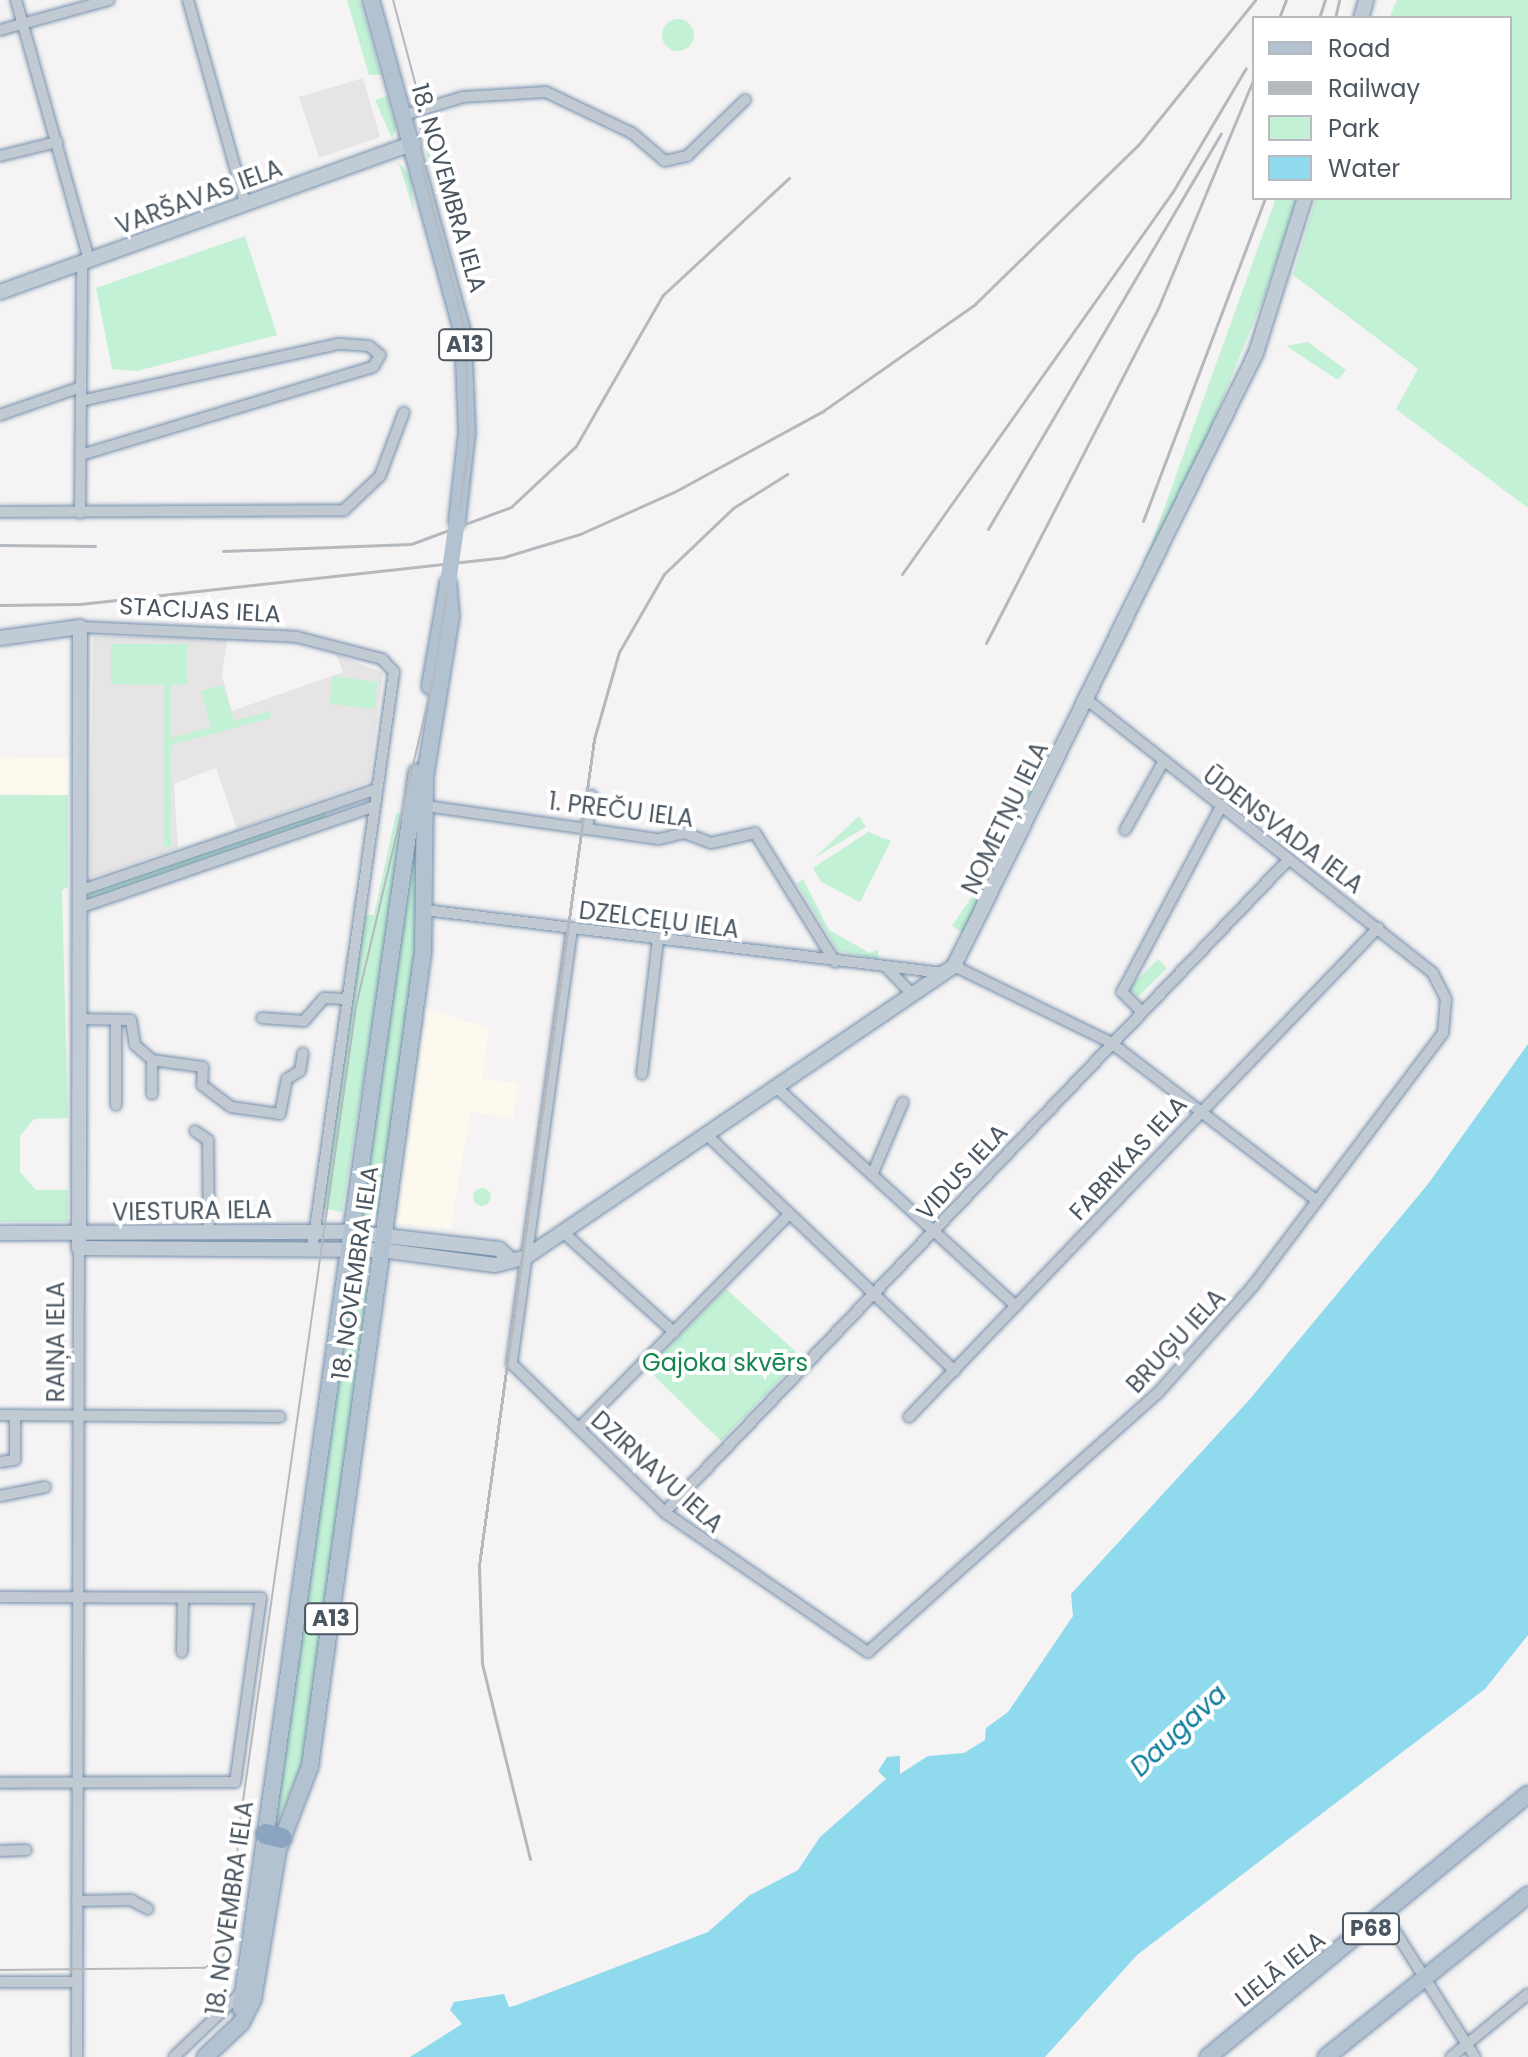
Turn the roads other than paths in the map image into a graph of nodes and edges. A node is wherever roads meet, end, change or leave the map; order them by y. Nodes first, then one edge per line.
1 (16, 0) edge
2 (109, 0) edge
3 (188, 0) edge
4 (371, 0) edge
5 (23, 23) junction
6 (0, 30) edge
7 (745, 100) dead end
8 (404, 115) junction
9 (57, 142) junction
10 (413, 143) junction
11 (0, 156) edge
12 (1304, 200) edge
13 (245, 203) junction
14 (86, 261) junction
15 (0, 292) edge
16 (81, 387) junction
17 (81, 401) junction
18 (404, 412) dead end
19 (0, 415) edge
20 (81, 455) junction
21 (0, 512) edge
22 (80, 513) junction
23 (448, 583) junction
24 (80, 627) junction
25 (0, 638) edge
26 (392, 667) joint
27 (1087, 700) junction
28 (1162, 764) junction
29 (377, 789) junction
30 (592, 795) dead end
31 (329, 805) junction
32 (1222, 805) junction
33 (375, 806) junction
34 (426, 806) junction
35 (335, 820) junction
36 (587, 829) junction
37 (1125, 830) dead end
38 (1289, 859) junction
39 (79, 891) junction
40 (79, 908) junction
41 (425, 910) junction
42 (1378, 928) junction
43 (572, 929) junction
44 (658, 940) junction
45 (835, 962) junction
46 (888, 969) junction
47 (950, 970) junction
48 (912, 994) junction
49 (344, 999) junction
50 (1446, 999) joint
51 (1141, 1011) junction
52 (262, 1018) dead end
53 (79, 1019) junction
54 (116, 1020) junction
55 (1110, 1042) junction
56 (303, 1053) dead end
57 (152, 1060) junction
58 (642, 1074) dead end
59 (776, 1087) junction
60 (152, 1094) dead end
61 (903, 1102) dead end
62 (116, 1105) dead end
63 (1199, 1111) junction
64 (195, 1131) dead end
65 (707, 1135) junction
66 (872, 1175) junction
67 (1317, 1201) junction
68 (788, 1215) junction
69 (312, 1231) junction
70 (934, 1231) junction
71 (0, 1233) edge
72 (209, 1233) junction
73 (565, 1234) junction
74 (349, 1240) junction
75 (78, 1241) junction
76 (382, 1242) junction
77 (312, 1250) junction
78 (526, 1257) junction
79 (875, 1294) junction
80 (1016, 1306) junction
81 (674, 1332) junction
82 (955, 1371) junction
83 (0, 1415) edge
84 (15, 1415) junction
85 (78, 1415) junction
86 (280, 1417) dead end
87 (909, 1417) dead end
88 (579, 1428) junction
89 (0, 1462) edge
90 (45, 1487) dead end
91 (0, 1496) edge
92 (665, 1512) junction
93 (75, 1596) junction
94 (0, 1597) edge
95 (183, 1598) junction
96 (182, 1652) dead end
97 (863, 1653) joint
98 (0, 1783) edge
99 (74, 1784) junction
100 (1528, 1794) edge
101 (274, 1836) junction
102 (26, 1850) dead end
103 (0, 1851) edge
104 (1528, 1895) edge
105 (77, 1901) junction
106 (148, 1909) dead end
107 (1386, 1917) junction
108 (1427, 1976) junction
109 (0, 1982) edge
110 (76, 1982) junction
111 (246, 1982) junction
112 (1528, 1994) edge
113 (234, 2028) junction
114 (1466, 2044) junction
115 (77, 2057) edge
116 (174, 2057) edge
117 (205, 2057) edge
118 (1208, 2057) edge
119 (1326, 2057) edge
120 (1451, 2057) edge
121 (1475, 2057) edge

1 - 5 street
2 - 5 street
3 - 13 street
4 - 8 main road, 18. NOVEMBRA IELA / A13
5 - 6 street
5 - 9 street
7 - 8 street
8 - 10 main road, 18. NOVEMBRA IELA / A13
9 - 11 street
9 - 14 street
10 - 13 street, VARŠAVAS IELA
10 - 23 main road, 18. NOVEMBRA IELA / A13, bridge
12 - 27 street, NOMETŅU IELA
13 - 14 street, VARŠAVAS IELA
14 - 15 street, VARŠAVAS IELA
14 - 16 street
16 - 17 street
16 - 19 street
17 - 20 street
17 - 20 street
18 - 22 street
20 - 22 street
21 - 22 street
23 - 34 main road, 18. NOVEMBRA IELA / A13
23 - 74 main road, 18. NOVEMBRA IELA / A13
24 - 25 street, STACIJAS IELA
24 - 26 street, STACIJAS IELA
24 - 39 street, RAIŅA IELA
26 - 29 street, 18. NOVEMBRA IELA
27 - 28 street, ŪDENSVADA IELA
27 - 47 street, NOMETŅU IELA
28 - 32 street, ŪDENSVADA IELA
28 - 37 street
29 - 31 street
29 - 33 street, 18. NOVEMBRA IELA
30 - 36 street
31 - 35 street
31 - 39 street
32 - 38 street, ŪDENSVADA IELA
32 - 51 street
33 - 35 street
33 - 49 street, 18. NOVEMBRA IELA
34 - 36 street, 1. PREČU IELA
34 - 41 main road, 18. NOVEMBRA IELA / A13
35 - 40 street
36 - 45 street, 1. PREČU IELA
38 - 42 street, ŪDENSVADA IELA
38 - 51 street, VIDUS IELA
39 - 40 street, RAIŅA IELA
40 - 53 street, RAIŅA IELA
41 - 43 street, DZELCEĻU IELA
41 - 76 main road, 18. NOVEMBRA IELA / A13
42 - 50 street, ŪDENSVADA IELA
42 - 63 street, FABRIKAS IELA
43 - 44 street, DZELCEĻU IELA
43 - 78 street
44 - 45 street, DZELCEĻU IELA
44 - 58 street
45 - 46 street, DZELCEĻU IELA
46 - 47 street, DZELCEĻU IELA
46 - 48 street
47 - 48 street
47 - 55 street
48 - 59 street
49 - 52 street
49 - 69 street, 18. NOVEMBRA IELA
50 - 67 street, BRUĢU IELA
51 - 55 street, VIDUS IELA
53 - 54 street
53 - 75 street, RAIŅA IELA
54 - 57 street
54 - 62 street
55 - 63 street
55 - 70 street, VIDUS IELA
56 - 57 street
57 - 60 street
59 - 65 street
59 - 66 street
61 - 66 street
63 - 67 street
63 - 80 street, FABRIKAS IELA
64 - 72 street
65 - 68 street
65 - 73 street
66 - 70 street
67 - 97 street, BRUĢU IELA
68 - 79 street
68 - 81 street
69 - 72 street, VIESTURA IELA
69 - 74 street, VIESTURA IELA
69 - 77 street, 18. NOVEMBRA IELA
70 - 79 street, VIDUS IELA
70 - 80 street
71 - 75 street, VIESTURA IELA
72 - 75 street, VIESTURA IELA
73 - 78 street
73 - 81 street
74 - 76 street, VIESTURA IELA
74 - 77 street, VIESTURA IELA
74 - 101 main road, 18. NOVEMBRA IELA / A13
75 - 77 street, VIESTURA IELA
75 - 85 street, RAIŅA IELA
76 - 78 street
76 - 101 main road, 18. NOVEMBRA IELA / A13
78 - 88 street, DZIRNAVU IELA
79 - 82 street
79 - 92 street, VIDUS IELA
80 - 82 street, FABRIKAS IELA
81 - 88 street
82 - 87 street, FABRIKAS IELA
83 - 84 street
84 - 85 street
84 - 89 street
85 - 86 street
85 - 93 street, RAIŅA IELA
88 - 92 street, DZIRNAVU IELA
90 - 91 street
92 - 97 street, DZIRNAVU IELA
93 - 94 street
93 - 95 street
93 - 99 street, RAIŅA IELA
95 - 96 street
95 - 99 street
98 - 99 street
99 - 105 street, RAIŅA IELA
100 - 107 main road, LIELĀ IELA / P68
101 - 111 main road, 18. NOVEMBRA IELA / A13
101 - 113 main road, 18. NOVEMBRA IELA / A13
102 - 103 street
104 - 108 main road
105 - 106 street
105 - 110 street, RAIŅA IELA
107 - 108 street
107 - 118 main road, LIELĀ IELA / P68
108 - 114 street
108 - 119 main road
109 - 110 street
110 - 115 street, RAIŅA IELA
111 - 113 main road, 18. NOVEMBRA IELA / A13
111 - 116 street
112 - 114 street
113 - 117 main road, A13
114 - 120 street
114 - 121 street

